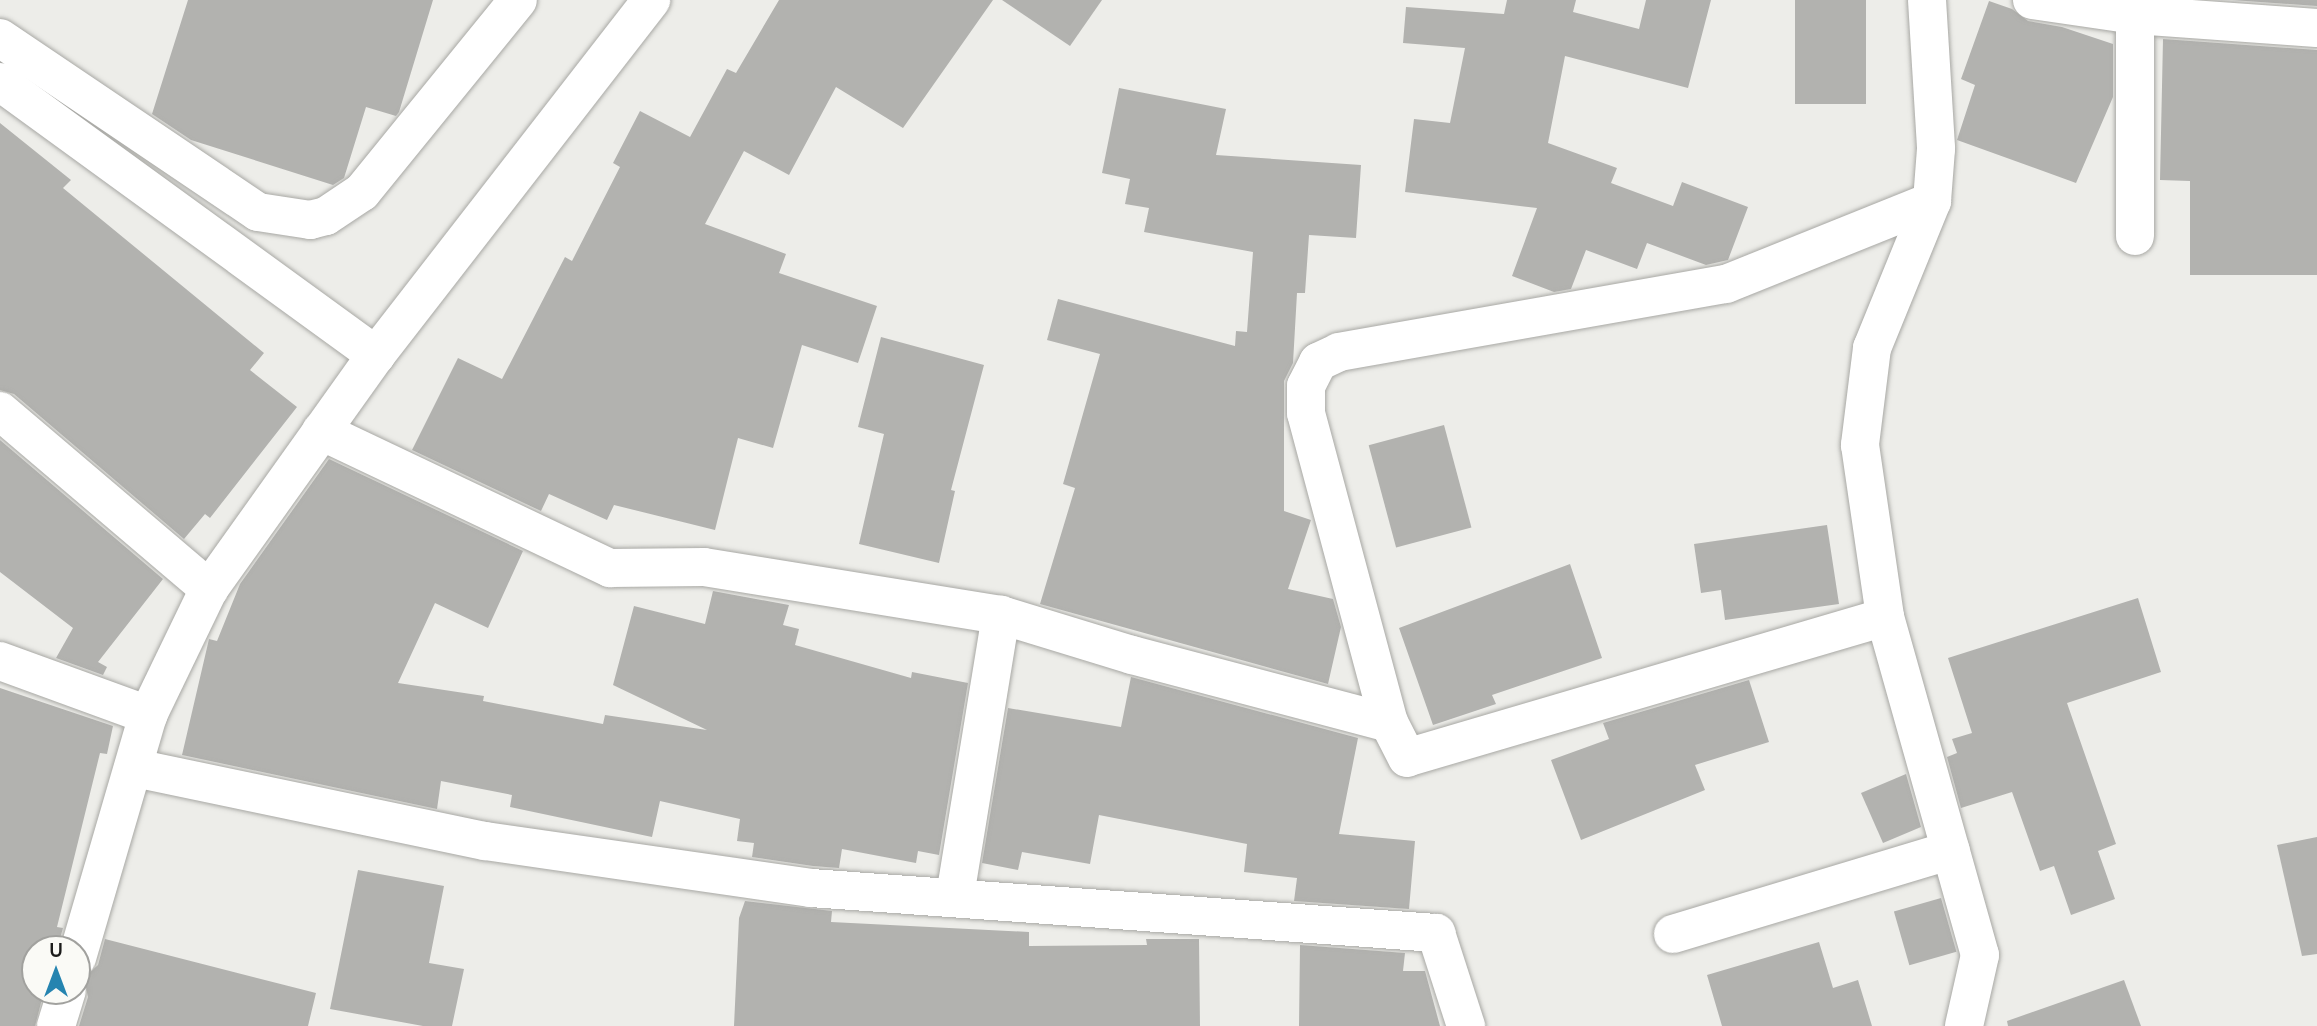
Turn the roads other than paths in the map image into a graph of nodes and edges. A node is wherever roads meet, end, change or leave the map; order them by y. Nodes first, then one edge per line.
1 (518, 0) edge
2 (651, 0) edge
3 (1927, 0) edge
4 (2032, 0) edge
5 (2135, 7) edge
6 (2317, 28) edge
7 (0, 38) edge
8 (0, 82) edge
9 (1932, 201) junction
10 (2135, 236) dead end
11 (376, 355) junction
12 (0, 411) edge
13 (321, 431) junction
14 (209, 589) junction
15 (1000, 615) junction
16 (1885, 617) junction
17 (0, 661) edge
18 (148, 715) junction
19 (1389, 723) junction
20 (135, 768) junction
21 (1951, 850) junction
22 (955, 897) junction
23 (1673, 934) dead end
24 (84, 935) edge
25 (63, 1005) edge
26 (56, 1026) edge
27 (1466, 1026) edge
28 (1964, 1026) edge

1 - 7 street
2 - 11 street
3 - 9 street
4 - 5 street
5 - 6 street
5 - 10 street
8 - 11 street
9 - 16 street
9 - 19 street
11 - 13 street
12 - 14 street
13 - 14 street
13 - 15 street
14 - 18 street
15 - 19 street
15 - 22 street
16 - 19 street
16 - 21 street
17 - 18 street
18 - 20 street
20 - 22 street
20 - 24 street
21 - 23 street
21 - 28 street
22 - 27 street
25 - 26 street

